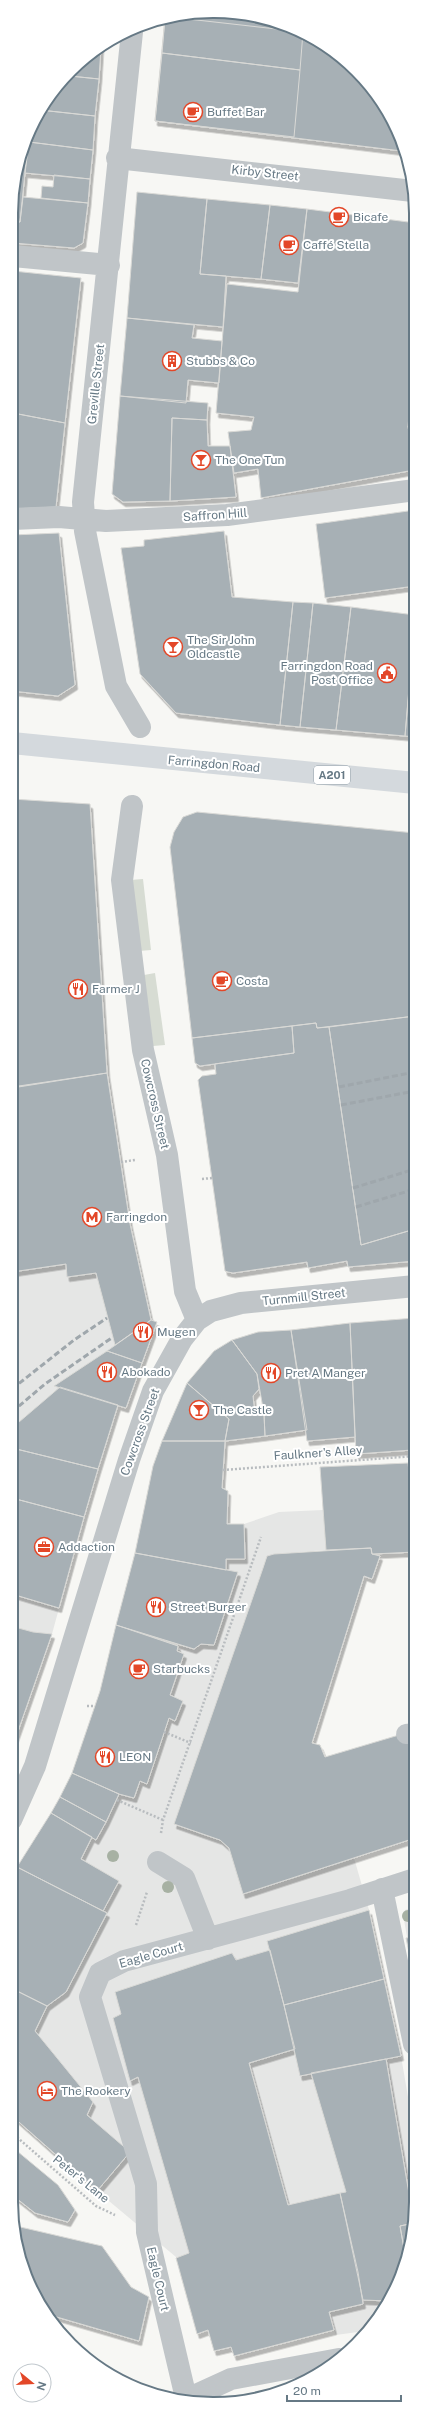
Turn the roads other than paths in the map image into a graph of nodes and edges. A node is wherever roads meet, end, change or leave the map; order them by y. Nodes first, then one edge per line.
1 (132, 36) edge
2 (117, 158) junction
3 (407, 190) edge
4 (18, 256) edge
5 (108, 264) junction
6 (409, 491) edge
7 (18, 519) edge
8 (84, 519) junction
9 (140, 727) dead end
10 (18, 744) edge
11 (409, 782) edge
12 (132, 806) dead end
13 (409, 1287) edge
14 (197, 1320) junction
15 (18, 1804) edge
16 (158, 1862) road end
17 (409, 1881) edge
18 (382, 1889) junction
19 (208, 1939) junction
20 (409, 2020) edge
21 (326, 2361) edge
22 (185, 2395) edge
23 (193, 2396) edge

1 - 2 street, Greville Street
2 - 3 street, Kirby Street
2 - 5 street, Greville Street
4 - 5 street
5 - 8 street, Greville Street
6 - 8 street, Saffron Hill
7 - 8 street, Saffron Hill
8 - 9 street, Greville Street
10 - 11 main road, Farringdon Road / A201
12 - 14 street, Cowcross Street
13 - 14 street, Turnmill Street
14 - 15 street, Cowcross Street
16 - 19 street
17 - 18 street, Eagle Court
18 - 19 street, Eagle Court
18 - 20 street
19 - 22 street, Eagle Court
21 - 23 street

